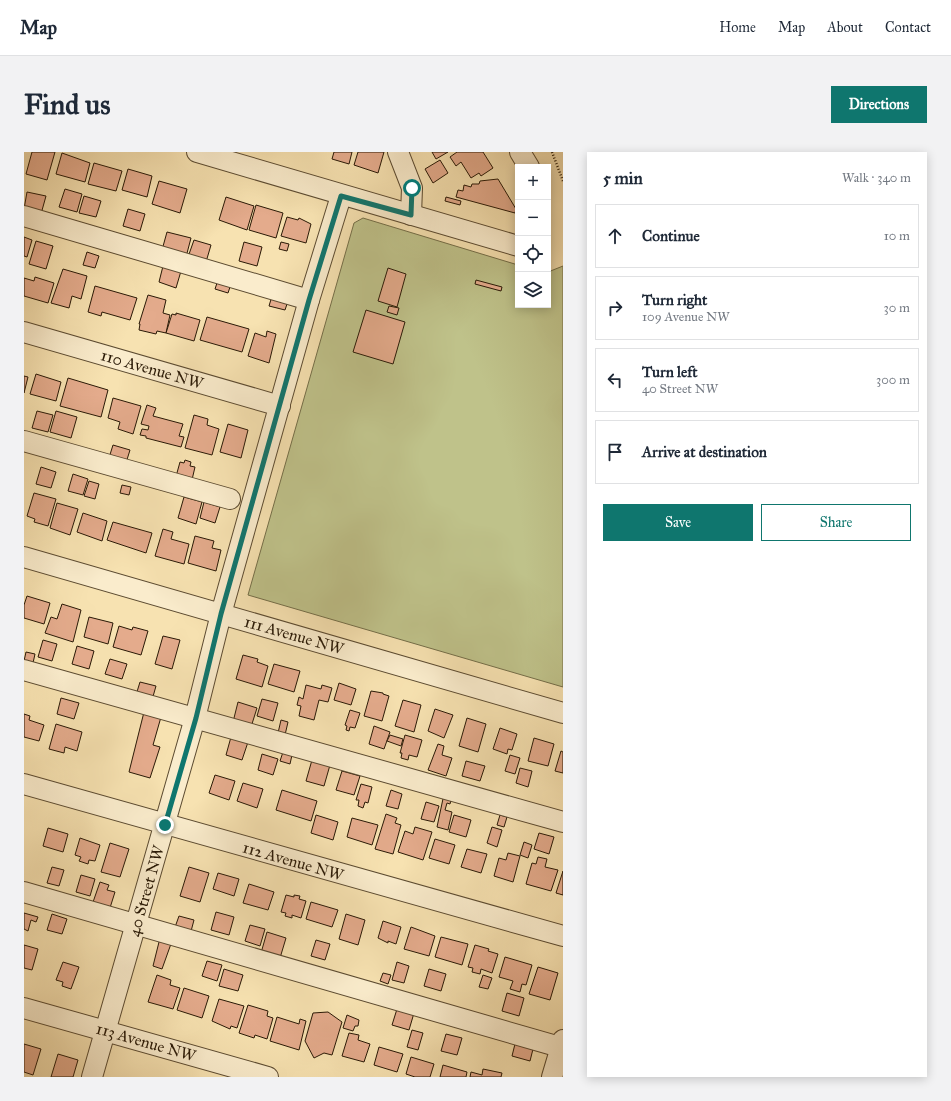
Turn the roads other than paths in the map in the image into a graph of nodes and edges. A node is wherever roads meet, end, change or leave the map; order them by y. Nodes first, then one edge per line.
1 (197, 152) edge
2 (398, 152) edge
3 (520, 152) edge
4 (527, 164) edge
5 (341, 196) junction
6 (411, 215) junction
7 (24, 216) edge
8 (515, 245) edge
9 (309, 300) junction
10 (24, 332) edge
11 (280, 406) junction
12 (24, 442) edge
13 (230, 499) dead end
14 (24, 557) edge
15 (221, 614) junction
16 (24, 670) edge
17 (563, 712) edge
18 (196, 718) junction
19 (24, 784) edge
20 (563, 822) edge
21 (165, 825) junction
22 (24, 892) edge
23 (136, 925) junction
24 (563, 936) edge
25 (24, 1008) edge
26 (106, 1030) junction
27 (562, 1045) edge
28 (92, 1077) edge
29 (268, 1077) edge
30 (552, 1077) edge

1 - 5 street
2 - 6 street
3 - 4 street
5 - 6 street
5 - 9 street, 40 Street NW
6 - 8 street
7 - 9 street
9 - 11 street, 40 Street NW
10 - 11 street, 110 Avenue NW
11 - 15 street, 40 Street NW
12 - 13 street
14 - 15 street, 111 Avenue NW
15 - 17 street, 111 Avenue NW
15 - 18 street, 40 Street NW
16 - 18 street
18 - 20 street
18 - 21 street, 40 Street NW
19 - 21 street, 112 Avenue NW
21 - 23 street, 40 Street NW
21 - 24 street, 112 Avenue NW
22 - 23 street
23 - 26 street, 40 Street NW
23 - 27 street
25 - 26 street, 113 Avenue NW
26 - 28 street, 40 Street NW
26 - 29 street, 113 Avenue NW
27 - 30 street

